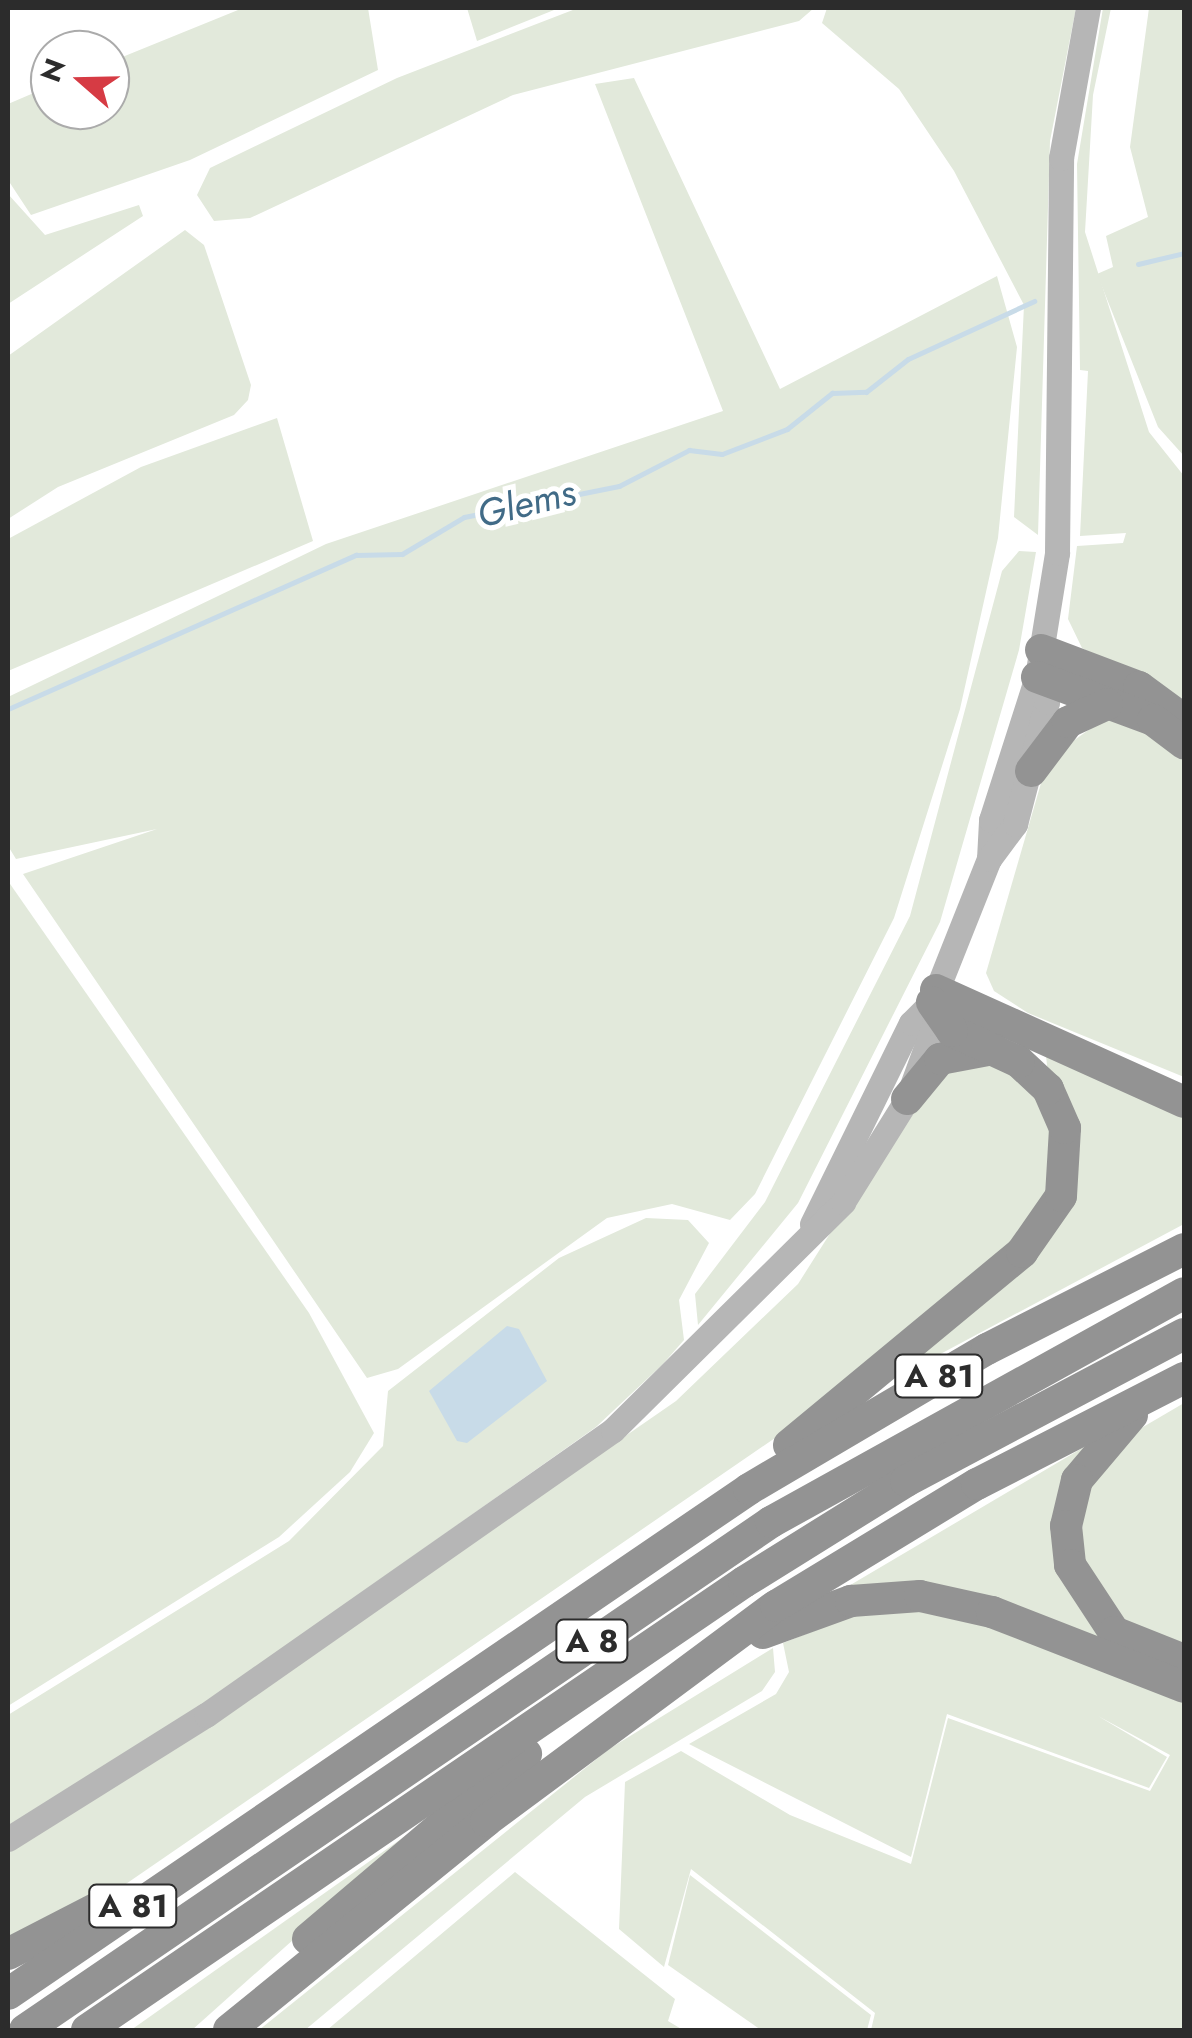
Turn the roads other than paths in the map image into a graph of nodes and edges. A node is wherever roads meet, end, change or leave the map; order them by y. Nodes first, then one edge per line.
1 (1088, 8) edge
2 (1039, 664) junction
3 (1108, 704) junction
4 (1184, 720) edge
5 (1184, 743) edge
6 (1031, 771) junction
7 (989, 859) junction
8 (934, 996) junction
9 (993, 1049) junction
10 (907, 1099) junction
11 (1184, 1102) edge
12 (809, 1232) junction
13 (1184, 1249) edge
14 (1184, 1292) edge
15 (1184, 1334) edge
16 (1175, 1382) edge
17 (702, 1520) junction
18 (698, 1614) junction
19 (704, 1660) junction
20 (1184, 1660) edge
21 (1184, 1687) edge
22 (259, 1817) junction
23 (8, 1839) edge
24 (8, 1954) edge
25 (8, 1994) edge
26 (25, 2030) edge
27 (87, 2030) edge
28 (203, 2030) edge
29 (229, 2030) edge

1 - 2 main road
2 - 3 highway
2 - 4 highway
2 - 6 main road
2 - 7 main road
3 - 5 highway
3 - 6 highway
6 - 7 main road
7 - 8 main road
8 - 9 highway
8 - 10 main road
8 - 11 highway
8 - 12 main road
9 - 10 highway
9 - 17 highway
10 - 12 main road
12 - 23 main road
13 - 17 highway, A 81
14 - 26 highway, A 8
15 - 18 highway, A 8
16 - 19 highway
16 - 20 highway
17 - 22 highway, A 81
18 - 27 highway, A 8
18 - 28 highway
19 - 21 highway
19 - 29 highway
22 - 24 highway
22 - 25 highway, A 81

